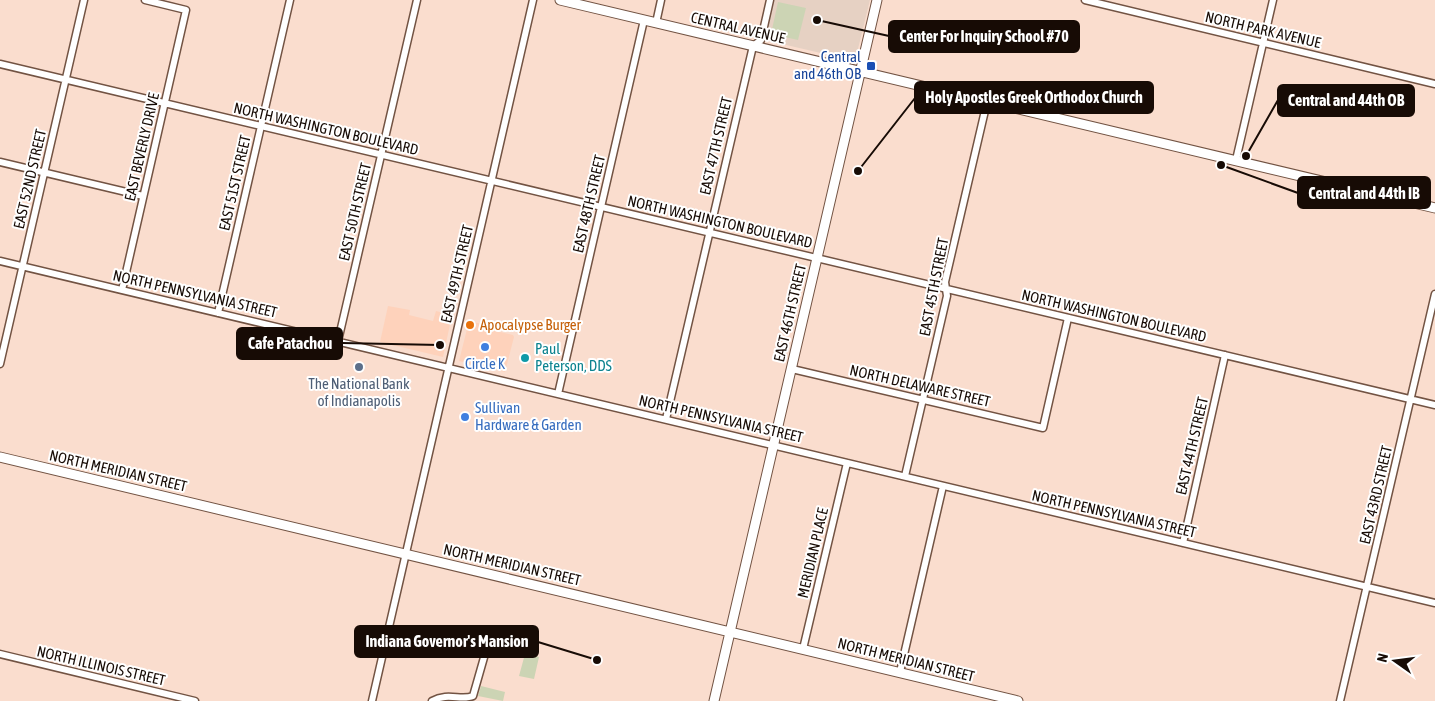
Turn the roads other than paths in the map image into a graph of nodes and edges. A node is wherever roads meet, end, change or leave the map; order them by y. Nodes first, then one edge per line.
1 (84, 0) edge
2 (145, 0) edge
3 (290, 0) edge
4 (417, 0) edge
5 (533, 0) edge
6 (560, 0) edge
7 (661, 0) edge
8 (770, 0) edge
9 (877, 0) edge
10 (1084, 0) edge
11 (1273, 0) edge
12 (644, 20) junction
13 (656, 23) junction
14 (1263, 42) junction
15 (752, 46) junction
16 (0, 64) edge
17 (860, 71) junction
18 (66, 79) junction
19 (1435, 84) edge
20 (987, 102) junction
21 (165, 103) junction
22 (261, 126) junction
23 (381, 154) junction
24 (1236, 160) junction
25 (0, 162) edge
26 (44, 172) junction
27 (492, 181) junction
28 (143, 196) junction
29 (601, 207) junction
30 (1435, 208) edge
31 (709, 232) junction
32 (817, 258) junction
33 (0, 261) edge
34 (22, 266) junction
35 (122, 290) junction
36 (946, 290) junction
37 (1435, 294) edge
38 (218, 313) junction
39 (1068, 318) junction
40 (338, 341) junction
41 (1225, 355) junction
42 (0, 364) edge
43 (449, 367) junction
44 (792, 369) junction
45 (558, 394) junction
46 (923, 399) junction
47 (1411, 399) junction
48 (1435, 405) edge
49 (666, 419) junction
50 (774, 445) junction
51 (0, 457) edge
52 (847, 463) junction
53 (905, 476) junction
54 (943, 486) junction
55 (1182, 543) junction
56 (406, 554) junction
57 (1367, 587) junction
58 (1435, 604) edge
59 (730, 632) junction
60 (803, 649) junction
61 (0, 654) edge
62 (485, 654) dead end
63 (900, 672) junction
64 (195, 701) edge
65 (372, 701) edge
66 (432, 701) edge
67 (714, 701) edge
68 (1018, 701) edge
69 (1340, 701) edge

1 - 18 street, EAST 52ND STREET
2 - 21 street, EAST BEVERLY DRIVE
3 - 22 street, EAST 51ST STREET
4 - 23 street, EAST 50TH STREET
5 - 27 street, EAST 49TH STREET
6 - 12 main road, CENTRAL AVENUE
7 - 13 street
8 - 15 street, EAST 47TH STREET
9 - 17 main road, EAST 46TH STREET
10 - 14 street, NORTH PARK AVENUE
11 - 14 street
12 - 13 main road, CENTRAL AVENUE
12 - 29 street, EAST 48TH STREET
13 - 15 main road, CENTRAL AVENUE
14 - 19 street, NORTH PARK AVENUE
14 - 24 street
15 - 17 main road, CENTRAL AVENUE
15 - 31 street, EAST 47TH STREET
16 - 18 street, NORTH WASHINGTON BOULEVARD
17 - 20 main road, CENTRAL AVENUE
17 - 32 main road, EAST 46TH STREET
18 - 21 street, NORTH WASHINGTON BOULEVARD
18 - 26 street, EAST 52ND STREET
20 - 24 main road, CENTRAL AVENUE
20 - 36 street, EAST 45TH STREET
21 - 22 street, NORTH WASHINGTON BOULEVARD
21 - 28 street, EAST BEVERLY DRIVE
22 - 23 street, NORTH WASHINGTON BOULEVARD
22 - 38 street, EAST 51ST STREET
23 - 27 street, NORTH WASHINGTON BOULEVARD
23 - 40 street, EAST 50TH STREET
24 - 30 main road, CENTRAL AVENUE
25 - 26 street
26 - 28 street
26 - 34 street, EAST 52ND STREET
27 - 29 street, NORTH WASHINGTON BOULEVARD
27 - 43 street, EAST 49TH STREET
28 - 35 street, EAST BEVERLY DRIVE
29 - 31 street, NORTH WASHINGTON BOULEVARD
29 - 45 street, EAST 48TH STREET
31 - 32 street, NORTH WASHINGTON BOULEVARD
31 - 49 street, EAST 47TH STREET
32 - 36 street, NORTH WASHINGTON BOULEVARD
32 - 44 main road, EAST 46TH STREET
33 - 34 street, NORTH PENNSYLVANIA STREET
34 - 35 street, NORTH PENNSYLVANIA STREET
34 - 42 street, EAST 52ND STREET
35 - 38 street, NORTH PENNSYLVANIA STREET
36 - 39 street, NORTH WASHINGTON BOULEVARD
36 - 46 street, EAST 45TH STREET
37 - 47 street, EAST 43RD STREET
38 - 40 street, NORTH PENNSYLVANIA STREET
39 - 41 street, NORTH WASHINGTON BOULEVARD
39 - 46 street, NORTH DELAWARE STREET
40 - 43 street, NORTH PENNSYLVANIA STREET
41 - 47 street, NORTH WASHINGTON BOULEVARD
41 - 55 street, EAST 44TH STREET
43 - 45 street, NORTH PENNSYLVANIA STREET
43 - 56 street, EAST 49TH STREET
44 - 46 street, NORTH DELAWARE STREET
44 - 50 main road, EAST 46TH STREET
45 - 49 street, NORTH PENNSYLVANIA STREET
46 - 53 street, EAST 45TH STREET
47 - 48 street, NORTH WASHINGTON BOULEVARD
47 - 57 street, EAST 43RD STREET
49 - 50 street, NORTH PENNSYLVANIA STREET
50 - 52 street, NORTH PENNSYLVANIA STREET
50 - 59 main road, EAST 46TH STREET
51 - 56 main road, NORTH MERIDIAN STREET
52 - 53 street, NORTH PENNSYLVANIA STREET
52 - 60 street, MERIDIAN PLACE
53 - 54 street, NORTH PENNSYLVANIA STREET
54 - 55 street, NORTH PENNSYLVANIA STREET
54 - 63 street
55 - 57 street, NORTH PENNSYLVANIA STREET
56 - 59 main road, NORTH MERIDIAN STREET
56 - 65 street, EAST 49TH STREET
57 - 58 street, NORTH PENNSYLVANIA STREET
57 - 69 street, EAST 43RD STREET
59 - 60 main road, NORTH MERIDIAN STREET
59 - 67 main road, EAST 46TH STREET
60 - 63 main road, NORTH MERIDIAN STREET
61 - 64 street, NORTH ILLINOIS STREET
62 - 66 street
63 - 68 main road, NORTH MERIDIAN STREET

